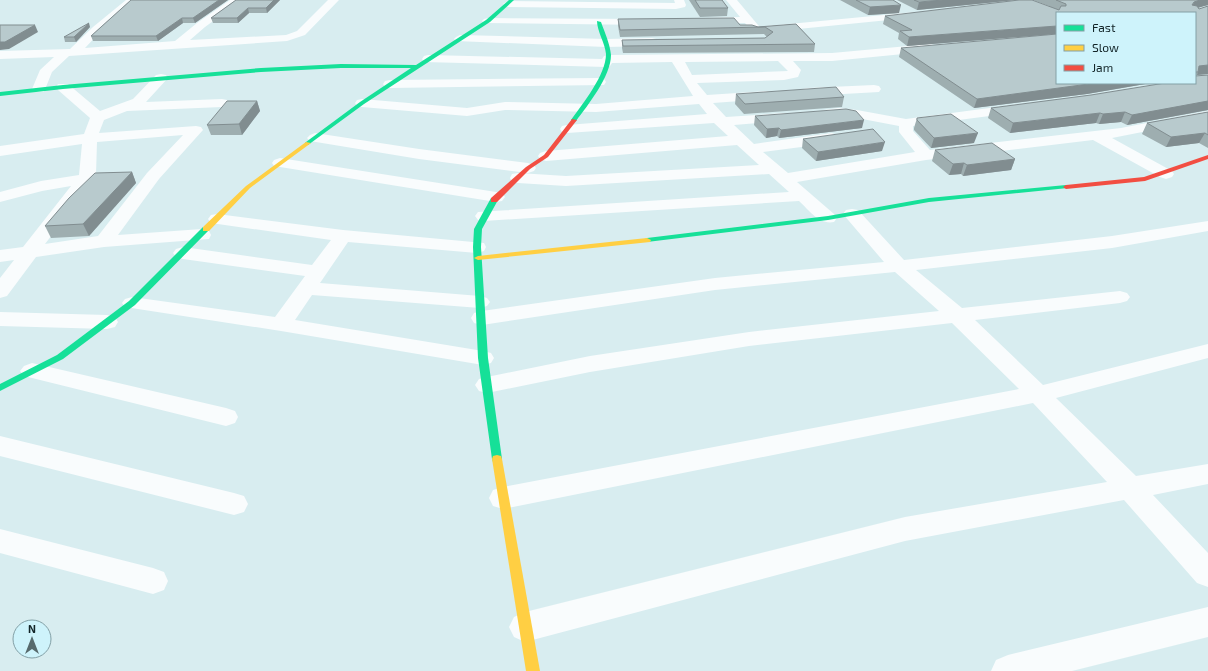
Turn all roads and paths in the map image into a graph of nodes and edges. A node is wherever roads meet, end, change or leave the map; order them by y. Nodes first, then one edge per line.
1 (132, 0) edge
2 (237, 0) edge
3 (334, 0) edge
4 (679, 0) edge
5 (732, 0) edge
6 (510, 2) edge
7 (900, 8) dead end
8 (929, 14) edge
9 (914, 16) junction
10 (747, 20) junction
11 (488, 21) junction
12 (697, 21) edge
13 (599, 22) junction
14 (660, 22) edge
15 (757, 30) junction
16 (460, 39) junction
17 (660, 41) edge
18 (606, 43) junction
19 (178, 45) junction
20 (941, 47) edge
21 (70, 53) junction
22 (0, 55) edge
23 (780, 58) junction
24 (428, 59) junction
25 (677, 59) junction
26 (607, 61) junction
27 (416, 67) junction
28 (161, 78) junction
29 (688, 80) junction
30 (599, 82) junction
31 (390, 84) junction
32 (63, 87) junction
33 (874, 88) dead end
34 (39, 89) junction
35 (794, 93) edge
36 (0, 94) edge
37 (778, 94) edge
38 (701, 100) junction
39 (362, 102) junction
40 (1033, 106) edge
41 (124, 107) junction
42 (584, 107) junction
43 (813, 115) edge
44 (1208, 115) edge
45 (798, 116) edge
46 (98, 117) junction
47 (719, 120) junction
48 (906, 127) junction
49 (567, 129) junction
50 (196, 130) junction
51 (882, 132) dead end
52 (1096, 135) junction
53 (844, 136) edge
54 (90, 138) junction
55 (315, 138) junction
56 (745, 145) junction
57 (0, 151) edge
58 (926, 155) junction
59 (546, 156) junction
60 (1208, 157) edge
61 (280, 163) junction
62 (523, 173) junction
63 (779, 174) junction
64 (1166, 174) junction
65 (153, 176) junction
66 (131, 177) edge
67 (87, 178) junction
68 (109, 178) edge
69 (803, 196) junction
70 (0, 197) edge
71 (496, 197) junction
72 (852, 214) junction
73 (484, 216) junction
74 (828, 218) junction
75 (217, 219) junction
76 (1208, 226) edge
77 (202, 235) junction
78 (343, 236) junction
79 (104, 240) junction
80 (32, 250) junction
81 (478, 252) junction
82 (183, 253) junction
83 (0, 256) edge
84 (899, 266) junction
85 (312, 280) junction
86 (0, 292) edge
87 (1120, 297) dead end
88 (132, 303) junction
89 (481, 310) junction
90 (958, 316) junction
91 (0, 319) edge
92 (107, 322) junction
93 (281, 324) junction
94 (1208, 351) edge
95 (483, 358) junction
96 (32, 371) junction
97 (487, 385) junction
98 (0, 388) edge
99 (1038, 394) junction
100 (226, 417) dead end
101 (0, 446) edge
102 (1208, 474) edge
103 (1130, 488) junction
104 (503, 498) junction
105 (234, 504) dead end
106 (0, 541) edge
107 (1208, 574) edge
108 (153, 581) dead end
109 (1208, 622) edge
110 (525, 627) junction
111 (533, 671) edge
112 (1008, 671) edge

1 - 21 street
2 - 19 street
3 - 19 street
4 - 6 street
5 - 10 street
6 - 11 street
7 - 9 street
8 - 9 street
9 - 15 street
10 - 12 street
10 - 15 street
11 - 13 street
11 - 16 street
13 - 14 street
13 - 18 street
15 - 23 street
16 - 18 street
16 - 24 street
17 - 18 street
18 - 26 street
19 - 21 street
20 - 23 street
21 - 22 street
21 - 34 street
23 - 25 street
23 - 29 street
24 - 26 street
24 - 27 street
25 - 26 street
25 - 29 street
26 - 30 street
27 - 28 street
27 - 31 street
28 - 32 street
28 - 41 street
29 - 38 street
30 - 31 street
30 - 42 street
31 - 39 street
32 - 34 street
32 - 46 street
33 - 35 street
34 - 36 street
37 - 38 street
38 - 42 street
38 - 47 street
39 - 42 street
39 - 55 street
40 - 48 street
41 - 46 street
41 - 50 street
42 - 49 street
43 - 48 street
44 - 52 street
45 - 47 street
46 - 54 street
47 - 49 street
47 - 56 street
48 - 51 street
48 - 58 street
49 - 59 street
50 - 54 street
50 - 65 street
52 - 58 street
52 - 64 street
53 - 56 street
54 - 57 street
54 - 67 street
55 - 61 street
55 - 62 street
56 - 59 street
56 - 63 street
58 - 63 street
59 - 62 street
60 - 64 street
61 - 71 street
61 - 75 street
62 - 63 street
62 - 71 street
63 - 69 street
64 - 72 street
65 - 66 street
65 - 79 street
67 - 68 street
67 - 70 street
67 - 80 street
69 - 73 street
69 - 74 street
71 - 73 street
72 - 74 street
72 - 84 street
73 - 81 street
74 - 81 street
75 - 77 street
75 - 78 street
76 - 84 street
77 - 79 street
77 - 82 street
78 - 81 street
78 - 85 street
79 - 80 street
80 - 83 street
80 - 86 street
81 - 89 street
82 - 85 street
82 - 88 street
84 - 89 street
84 - 90 street
85 - 89 street
85 - 93 street
87 - 90 street
88 - 92 street
88 - 93 street
89 - 95 street
90 - 97 street
90 - 99 street
91 - 92 street
92 - 96 street
93 - 95 street
94 - 99 street
95 - 97 street
96 - 98 street
96 - 100 street
97 - 104 street
99 - 103 street
99 - 104 street
101 - 105 street
102 - 103 street
103 - 107 street
103 - 110 street
104 - 110 street
106 - 108 street
109 - 112 street
110 - 111 street

